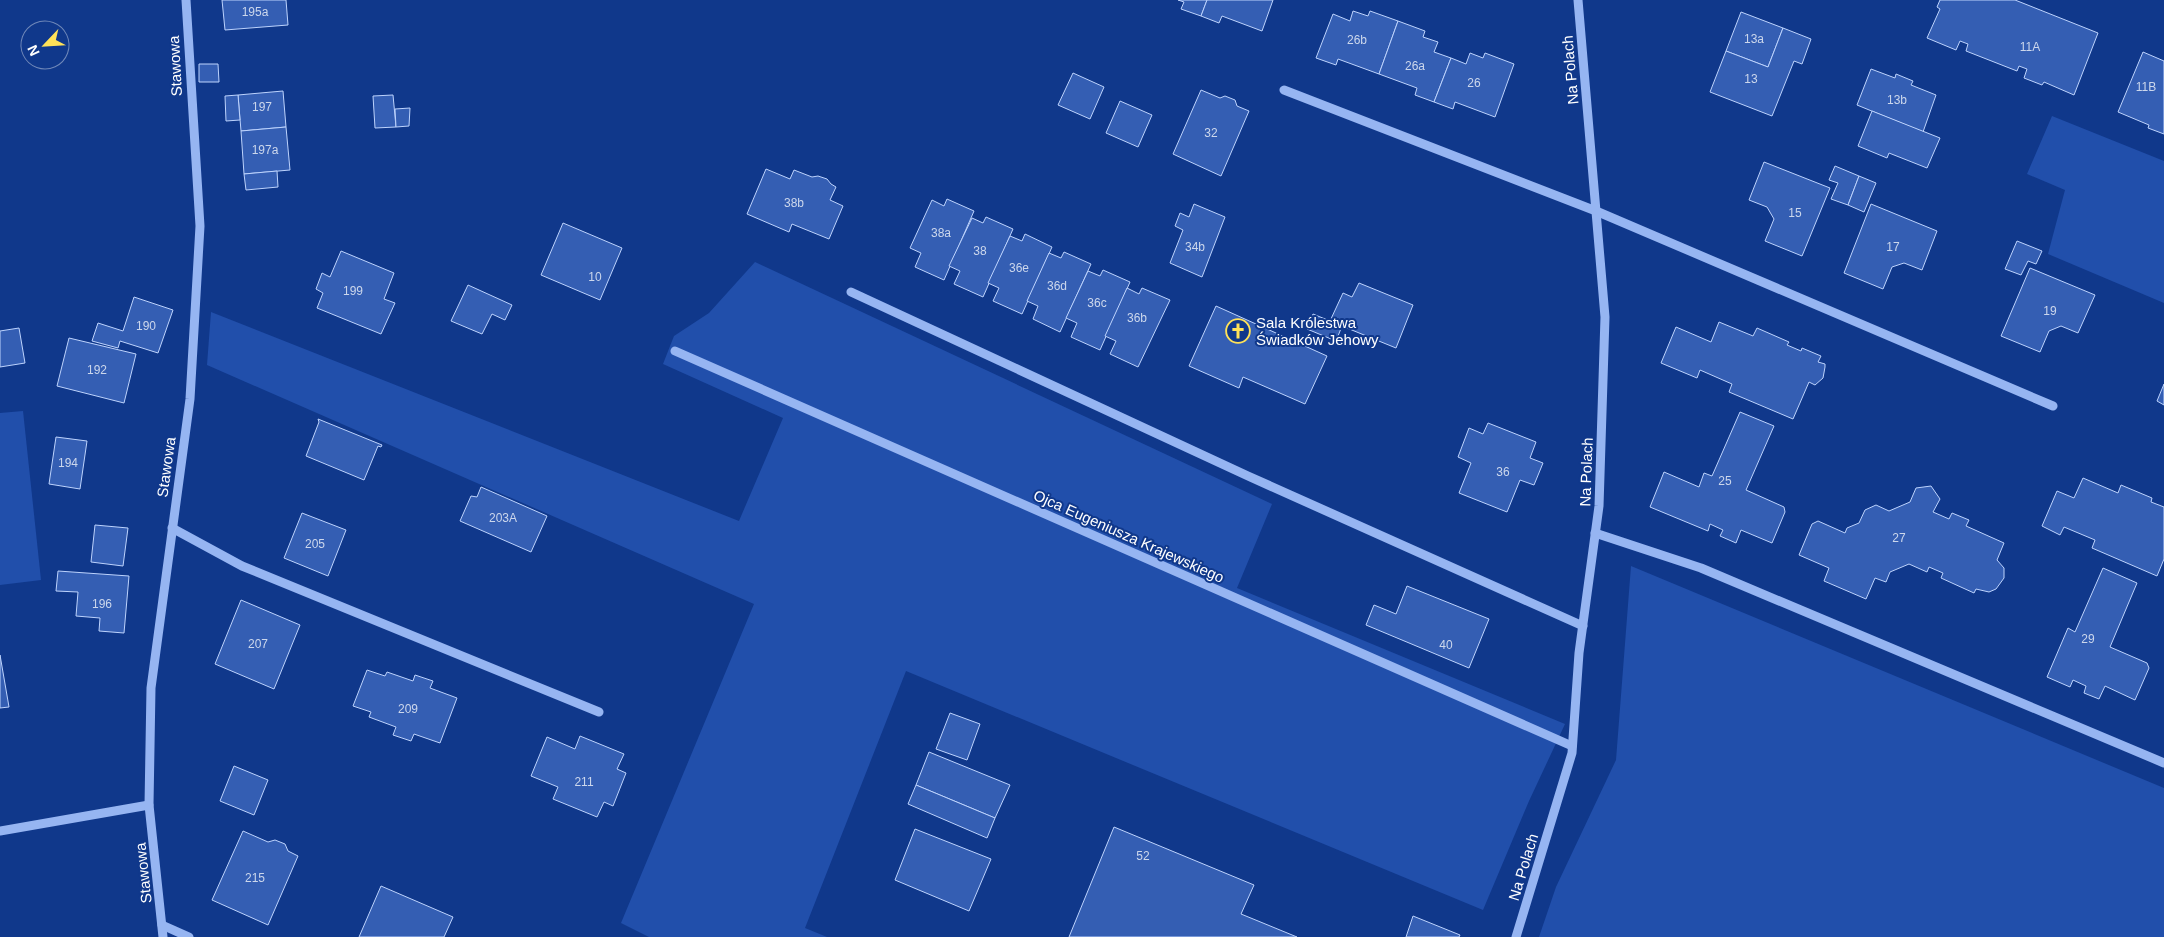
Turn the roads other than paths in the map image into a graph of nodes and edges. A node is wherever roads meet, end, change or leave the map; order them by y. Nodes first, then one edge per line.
1 (186, 0) edge
2 (1578, 0) edge
3 (1284, 90) dead end
4 (1596, 210) junction
5 (851, 292) dead end
6 (675, 351) dead end
7 (2053, 406) dead end
8 (172, 528) junction
9 (1595, 533) junction
10 (1583, 626) junction
11 (599, 712) dead end
12 (1572, 746) junction
13 (2164, 763) edge
14 (149, 805) junction
15 (0, 831) edge
16 (162, 925) junction
17 (163, 937) edge
18 (189, 937) edge
19 (1516, 937) edge

1 - 8 street, Stawowa
2 - 4 street, Na Polach
3 - 4 street
4 - 7 street
4 - 9 street, Na Polach
5 - 10 street
6 - 12 street, Ojca Eugeniusza Krajewskiego
8 - 11 street
8 - 14 street, Stawowa
9 - 10 street, Na Polach
9 - 13 street
10 - 12 street, Na Polach
12 - 19 street, Na Polach
14 - 15 street
14 - 16 street, Stawowa
16 - 17 street, Stawowa
16 - 18 street

